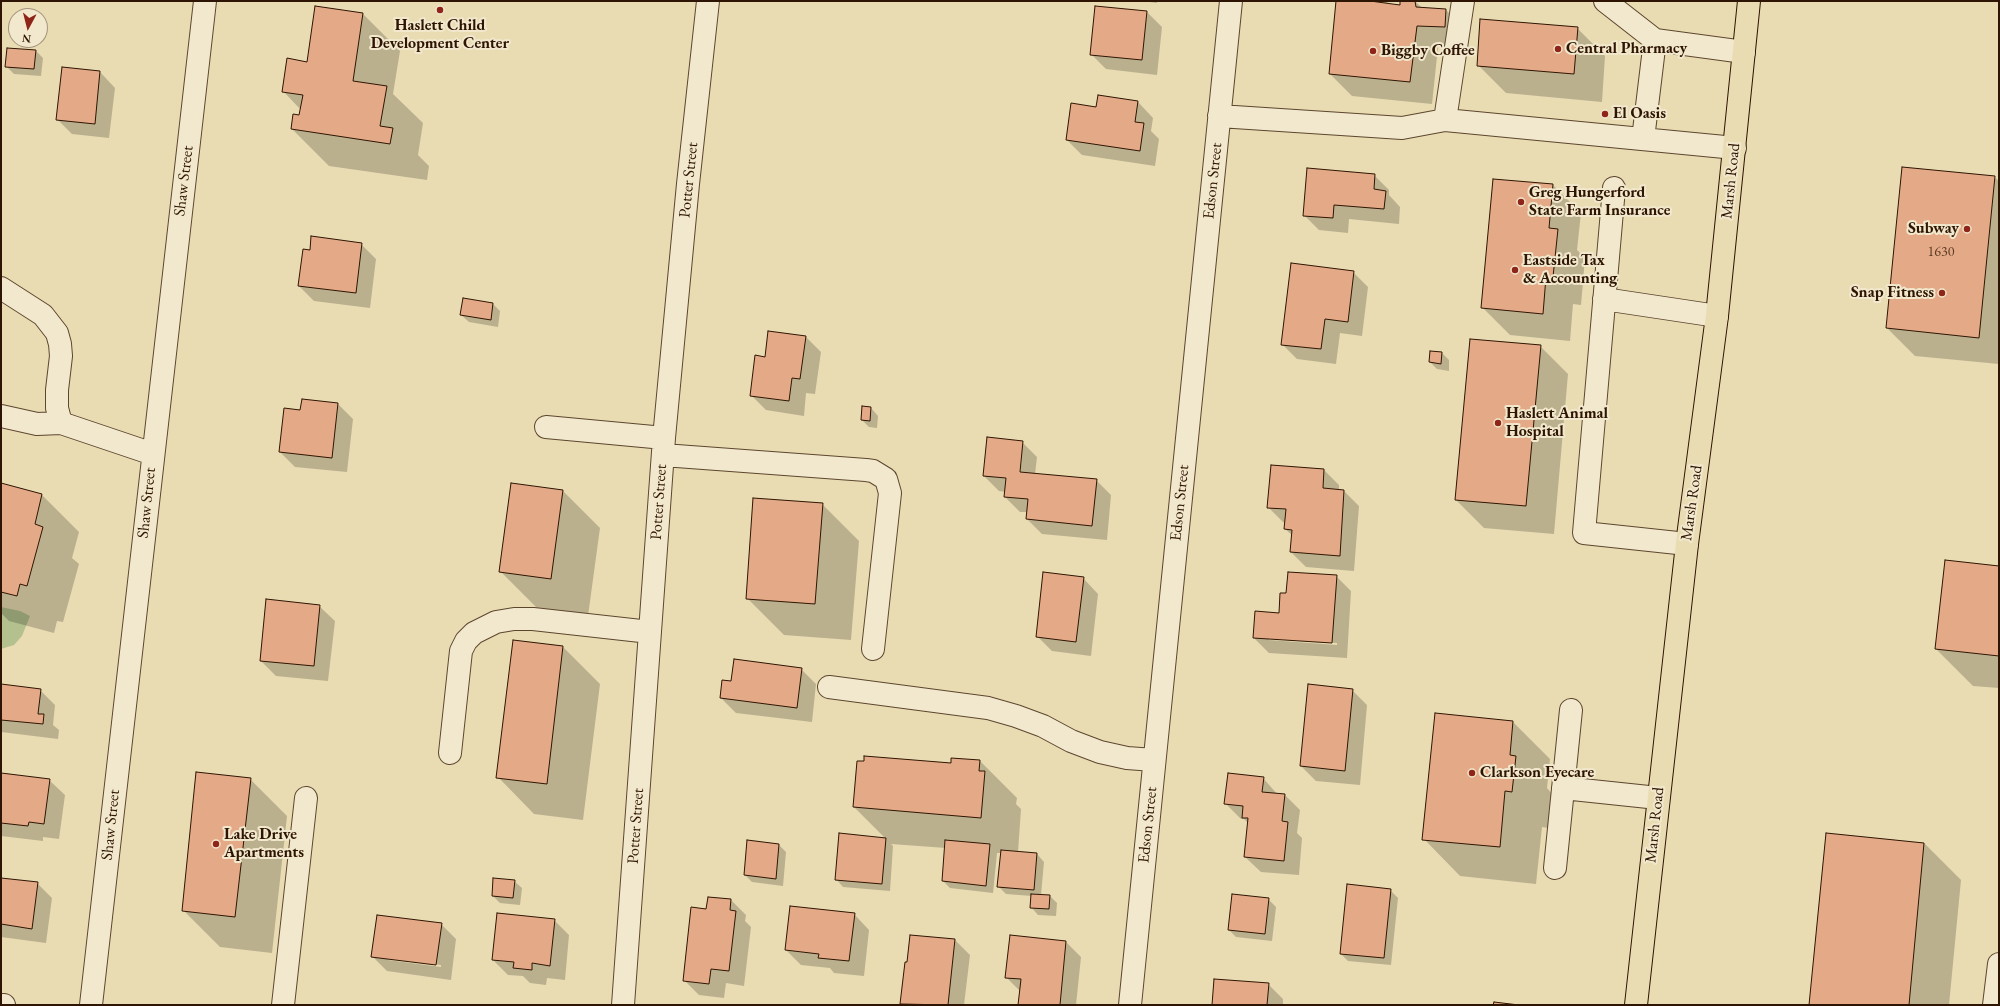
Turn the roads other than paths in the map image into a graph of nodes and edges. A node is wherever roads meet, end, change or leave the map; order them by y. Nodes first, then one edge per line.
1 (205, 1) edge
2 (708, 1) edge
3 (1231, 1) edge
4 (1463, 1) edge
5 (1605, 1) edge
6 (1749, 1) edge
7 (1655, 40) junction
8 (1744, 52) junction
9 (1220, 116) junction
10 (1445, 120) junction
11 (1643, 139) junction
12 (1735, 148) junction
13 (1614, 188) dead end
14 (1, 288) edge
15 (1604, 299) junction
16 (1717, 316) junction
17 (1, 416) edge
18 (61, 423) junction
19 (546, 427) dead end
20 (663, 446) junction
21 (153, 454) junction
22 (1687, 544) junction
23 (650, 632) junction
24 (874, 649) dead end
25 (829, 688) dead end
26 (1571, 710) dead end
27 (450, 753) dead end
28 (1154, 760) junction
29 (1563, 788) junction
30 (306, 798) dead end
31 (1658, 798) junction
32 (1555, 868) dead end
33 (1999, 964) edge
34 (1, 1005) edge
35 (4, 1005) edge
36 (90, 1005) edge
37 (283, 1005) edge
38 (623, 1005) edge
39 (1130, 1005) edge
40 (1636, 1005) edge
41 (1994, 1005) edge

1 - 21 street, Shaw Street
2 - 20 street, Potter Street
3 - 9 street, Edson Street
4 - 10 street
5 - 7 street
6 - 8 main road, Marsh Road
7 - 8 street
7 - 11 street
8 - 12 main road, Marsh Road
9 - 10 street
9 - 28 street, Edson Street
10 - 11 street
11 - 12 street
12 - 16 main road, Marsh Road
13 - 15 street
14 - 18 street
15 - 16 street
15 - 22 street
16 - 22 main road, Marsh Road
17 - 18 street
18 - 21 street
19 - 20 street
20 - 23 street, Potter Street
20 - 24 street
21 - 36 street, Shaw Street
22 - 31 main road, Marsh Road
23 - 27 street
23 - 38 street, Potter Street
25 - 28 street
26 - 29 street
28 - 39 street, Edson Street
29 - 31 street
29 - 32 street
30 - 37 street
31 - 40 main road, Marsh Road
33 - 41 street
34 - 35 street

